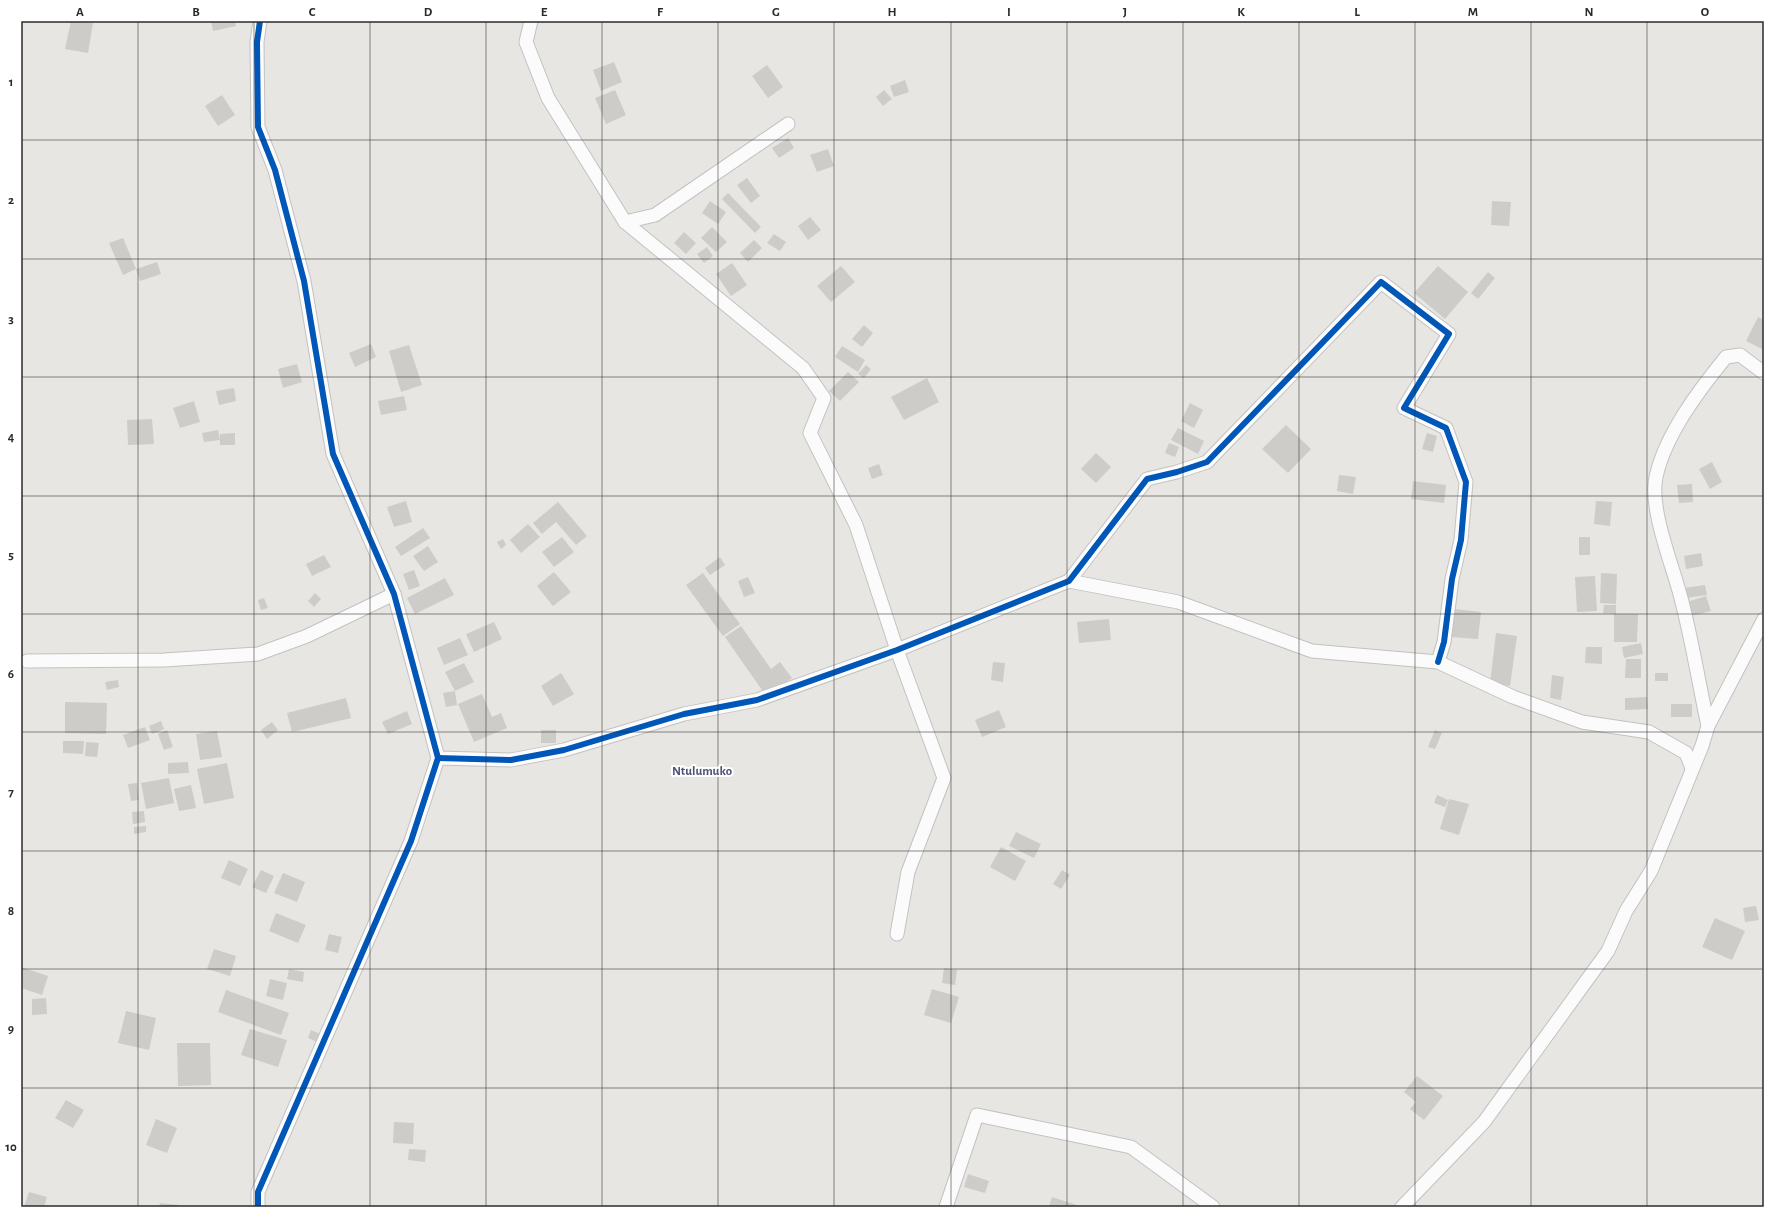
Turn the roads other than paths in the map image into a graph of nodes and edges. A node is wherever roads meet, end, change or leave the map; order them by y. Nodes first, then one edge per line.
1 (260, 21) edge
2 (531, 21) edge
3 (788, 124) dead end
4 (625, 222) junction
5 (1764, 372) edge
6 (1069, 581) junction
7 (394, 594) junction
8 (1764, 619) edge
9 (897, 650) junction
10 (27, 661) dead end
11 (1438, 662) junction
12 (1708, 726) junction
13 (438, 758) junction
14 (1692, 768) junction
15 (897, 934) dead end
16 (258, 1207) edge
17 (946, 1207) edge
18 (1213, 1207) edge
19 (1402, 1207) edge

1 - 7 street
2 - 4 street
3 - 4 street
4 - 9 street
5 - 12 street
6 - 9 street
6 - 11 street
6 - 11 street
7 - 10 street
7 - 13 street
8 - 12 street
9 - 13 street
9 - 15 street
11 - 14 street
12 - 14 street
13 - 16 street
14 - 19 street
17 - 18 street

